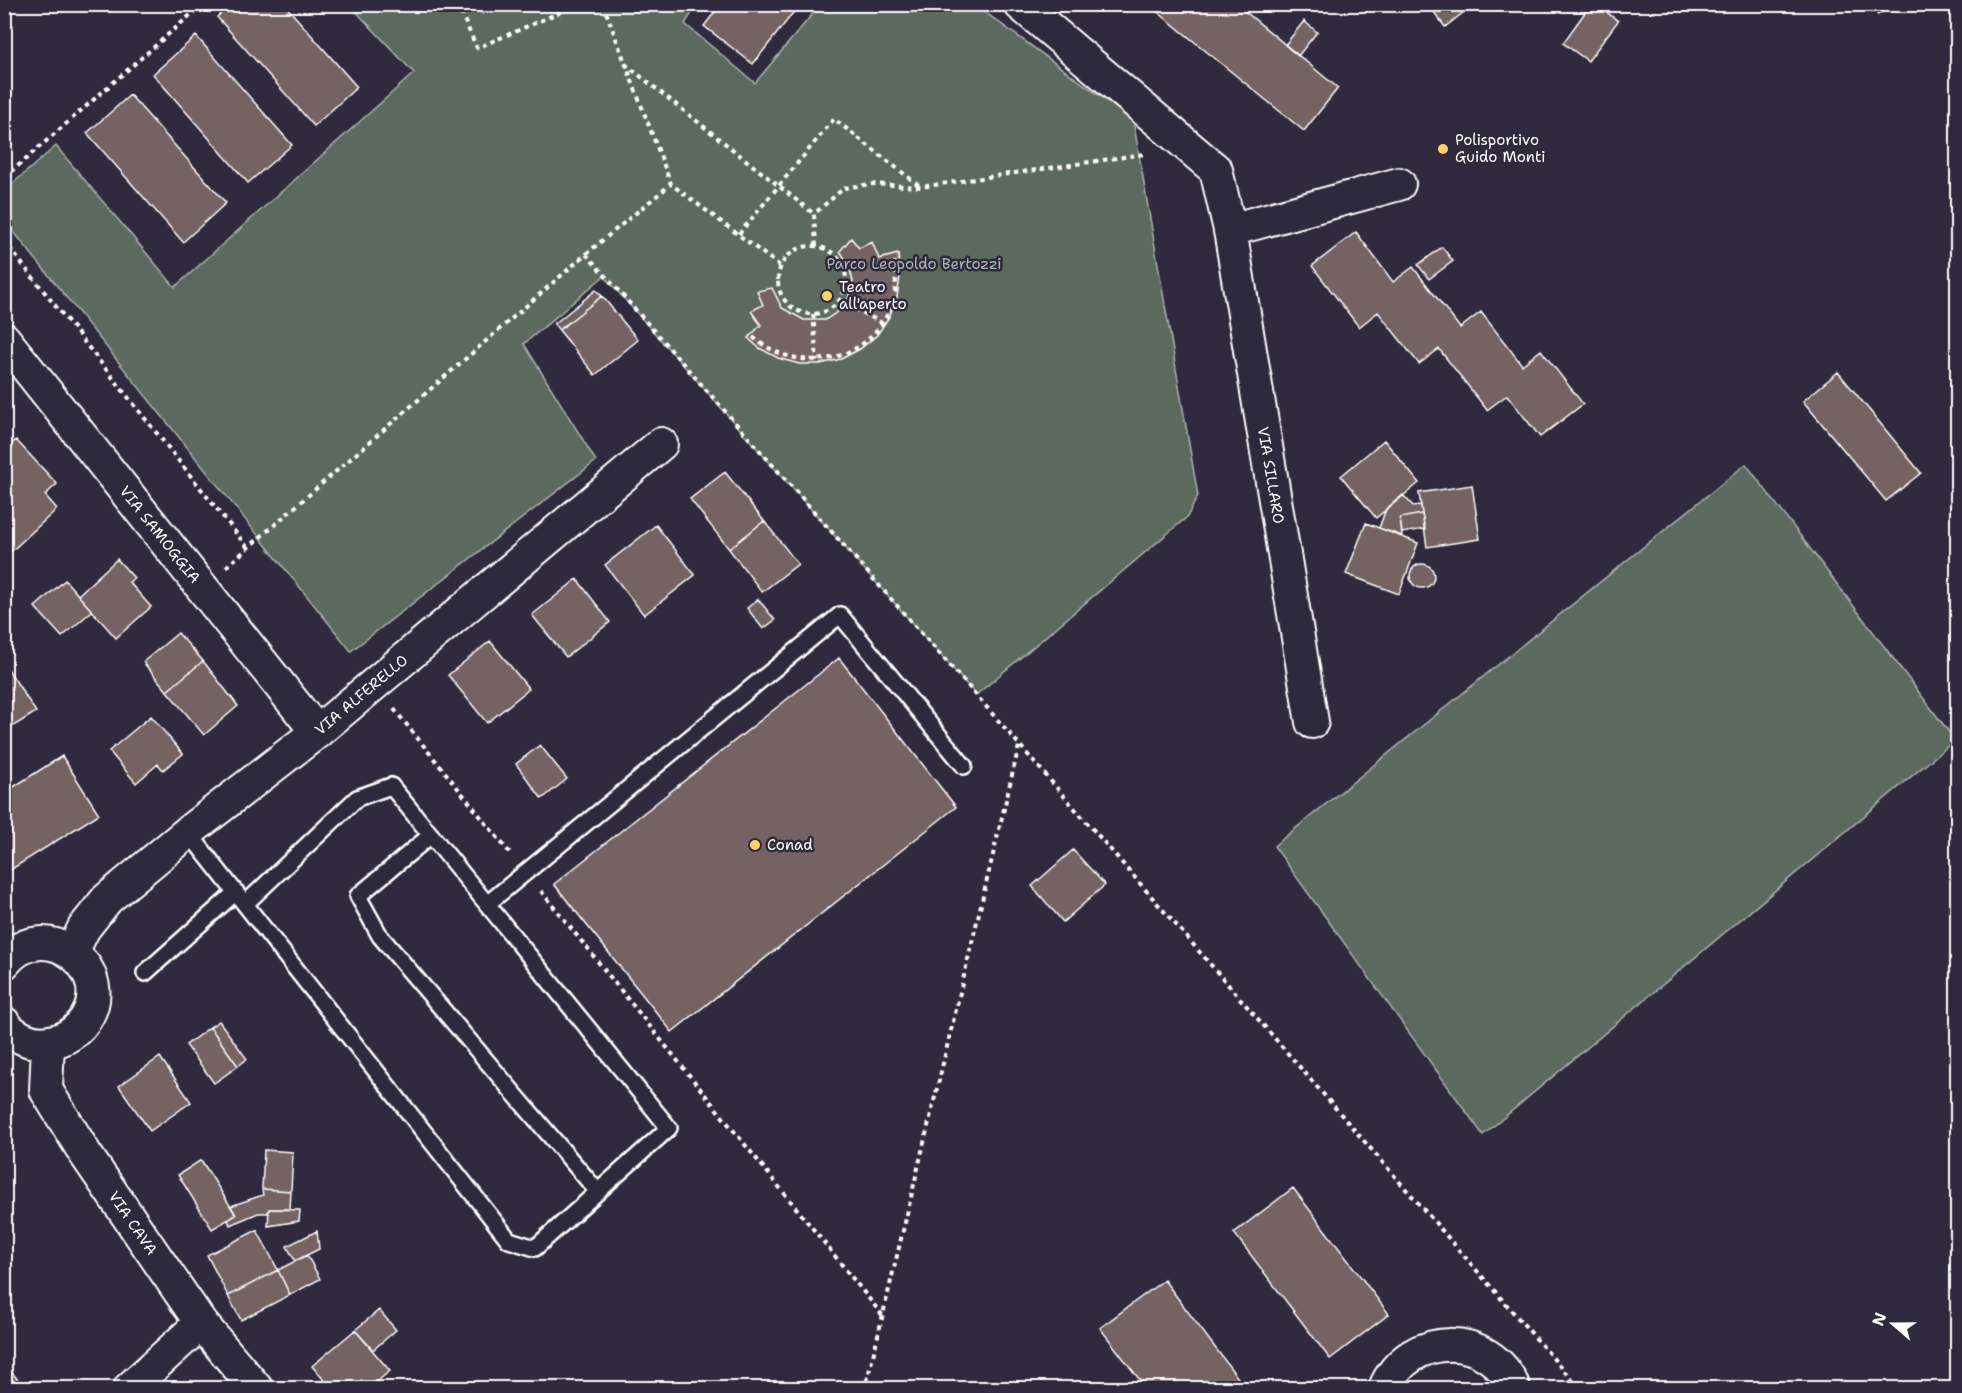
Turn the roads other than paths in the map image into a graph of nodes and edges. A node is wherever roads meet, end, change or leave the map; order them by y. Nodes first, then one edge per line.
1 (1020, 4) edge
2 (1399, 184) dead end
3 (1230, 230) junction
4 (4, 339) edge
5 (661, 444) dead end
6 (1312, 722) dead end
7 (317, 732) junction
8 (964, 766) dead end
9 (188, 832) junction
10 (431, 835) junction
11 (241, 898) junction
12 (487, 904) junction
13 (72, 952) junction
14 (4, 963) edge
15 (145, 973) dead end
16 (4, 1023) edge
17 (48, 1043) junction
18 (598, 1192) junction
19 (201, 1323) junction
20 (130, 1389) edge
21 (256, 1389) edge
22 (1385, 1389) edge
23 (1514, 1389) edge

1 - 3 street, VIA SILLARO
2 - 3 street
3 - 6 street, VIA SILLARO
4 - 7 street, VIA SAMOGGIA
5 - 7 street, VIA ALFERELLO
7 - 9 street, VIA ALFERELLO
8 - 12 lane
9 - 11 lane
9 - 13 street, VIA ALFERELLO
10 - 11 lane
10 - 12 lane
10 - 18 lane
11 - 15 lane
11 - 18 lane
12 - 18 lane
13 - 14 street
13 - 17 street
16 - 17 street
17 - 19 street, VIA CAVA
19 - 20 street
19 - 21 street, VIA CAVA
22 - 23 street

